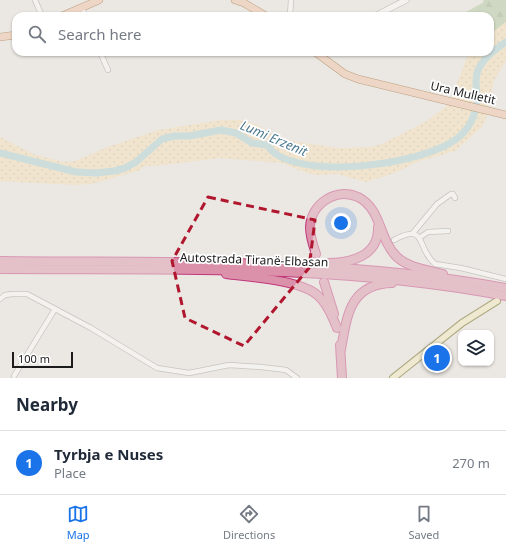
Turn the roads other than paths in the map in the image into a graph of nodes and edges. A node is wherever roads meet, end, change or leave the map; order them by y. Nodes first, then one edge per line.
1 (35, 0) edge
2 (99, 0) edge
3 (236, 0) edge
4 (291, 0) edge
5 (406, 0) edge
6 (243, 1) edge
7 (82, 7) junction
8 (40, 12) edge
9 (71, 12) edge
10 (84, 12) edge
11 (260, 12) edge
12 (290, 12) edge
13 (383, 12) edge
14 (12, 36) edge
15 (0, 37) edge
16 (102, 56) edge
17 (322, 56) edge
18 (108, 70) dead end
19 (506, 115) edge
20 (455, 198) dead end
21 (377, 220) junction
22 (448, 231) dead end
23 (413, 233) junction
24 (419, 238) junction
25 (394, 240) dead end
26 (316, 254) dead end
27 (0, 261) edge
28 (291, 265) junction
29 (198, 268) junction
30 (0, 269) edge
31 (506, 279) edge
32 (460, 280) junction
33 (415, 281) junction
34 (324, 282) dead end
35 (506, 288) edge
36 (506, 296) edge
37 (0, 299) edge
38 (497, 301) dead end
39 (54, 309) junction
40 (337, 328) junction
41 (341, 349) junction
42 (14, 376) dead end
43 (297, 378) edge
44 (342, 378) edge
45 (393, 378) edge

1 - 8 street
2 - 7 main road
3 - 6 main road
4 - 12 street
5 - 13 street
6 - 11 main road
7 - 9 main road
7 - 10 street
14 - 15 main road
16 - 18 street
17 - 19 main road, Ura Mulletit
20 - 23 street
21 - 26 highway
21 - 28 highway
21 - 32 highway
22 - 24 street
23 - 24 street
23 - 25 street
24 - 31 street
27 - 28 highway, Autostrada Tiranë-Elbasan
28 - 32 highway, Autostrada Tiranë-Elbasan
29 - 30 highway, Autostrada Tiranë-Elbasan
29 - 33 highway, Autostrada Tiranë-Elbasan
29 - 40 highway
32 - 35 highway, Autostrada Tiranë-Elbasan
33 - 36 highway, Autostrada Tiranë-Elbasan
33 - 41 highway
34 - 40 highway
37 - 39 street
38 - 45 main road
39 - 42 street
39 - 43 street
40 - 41 highway
41 - 44 highway

